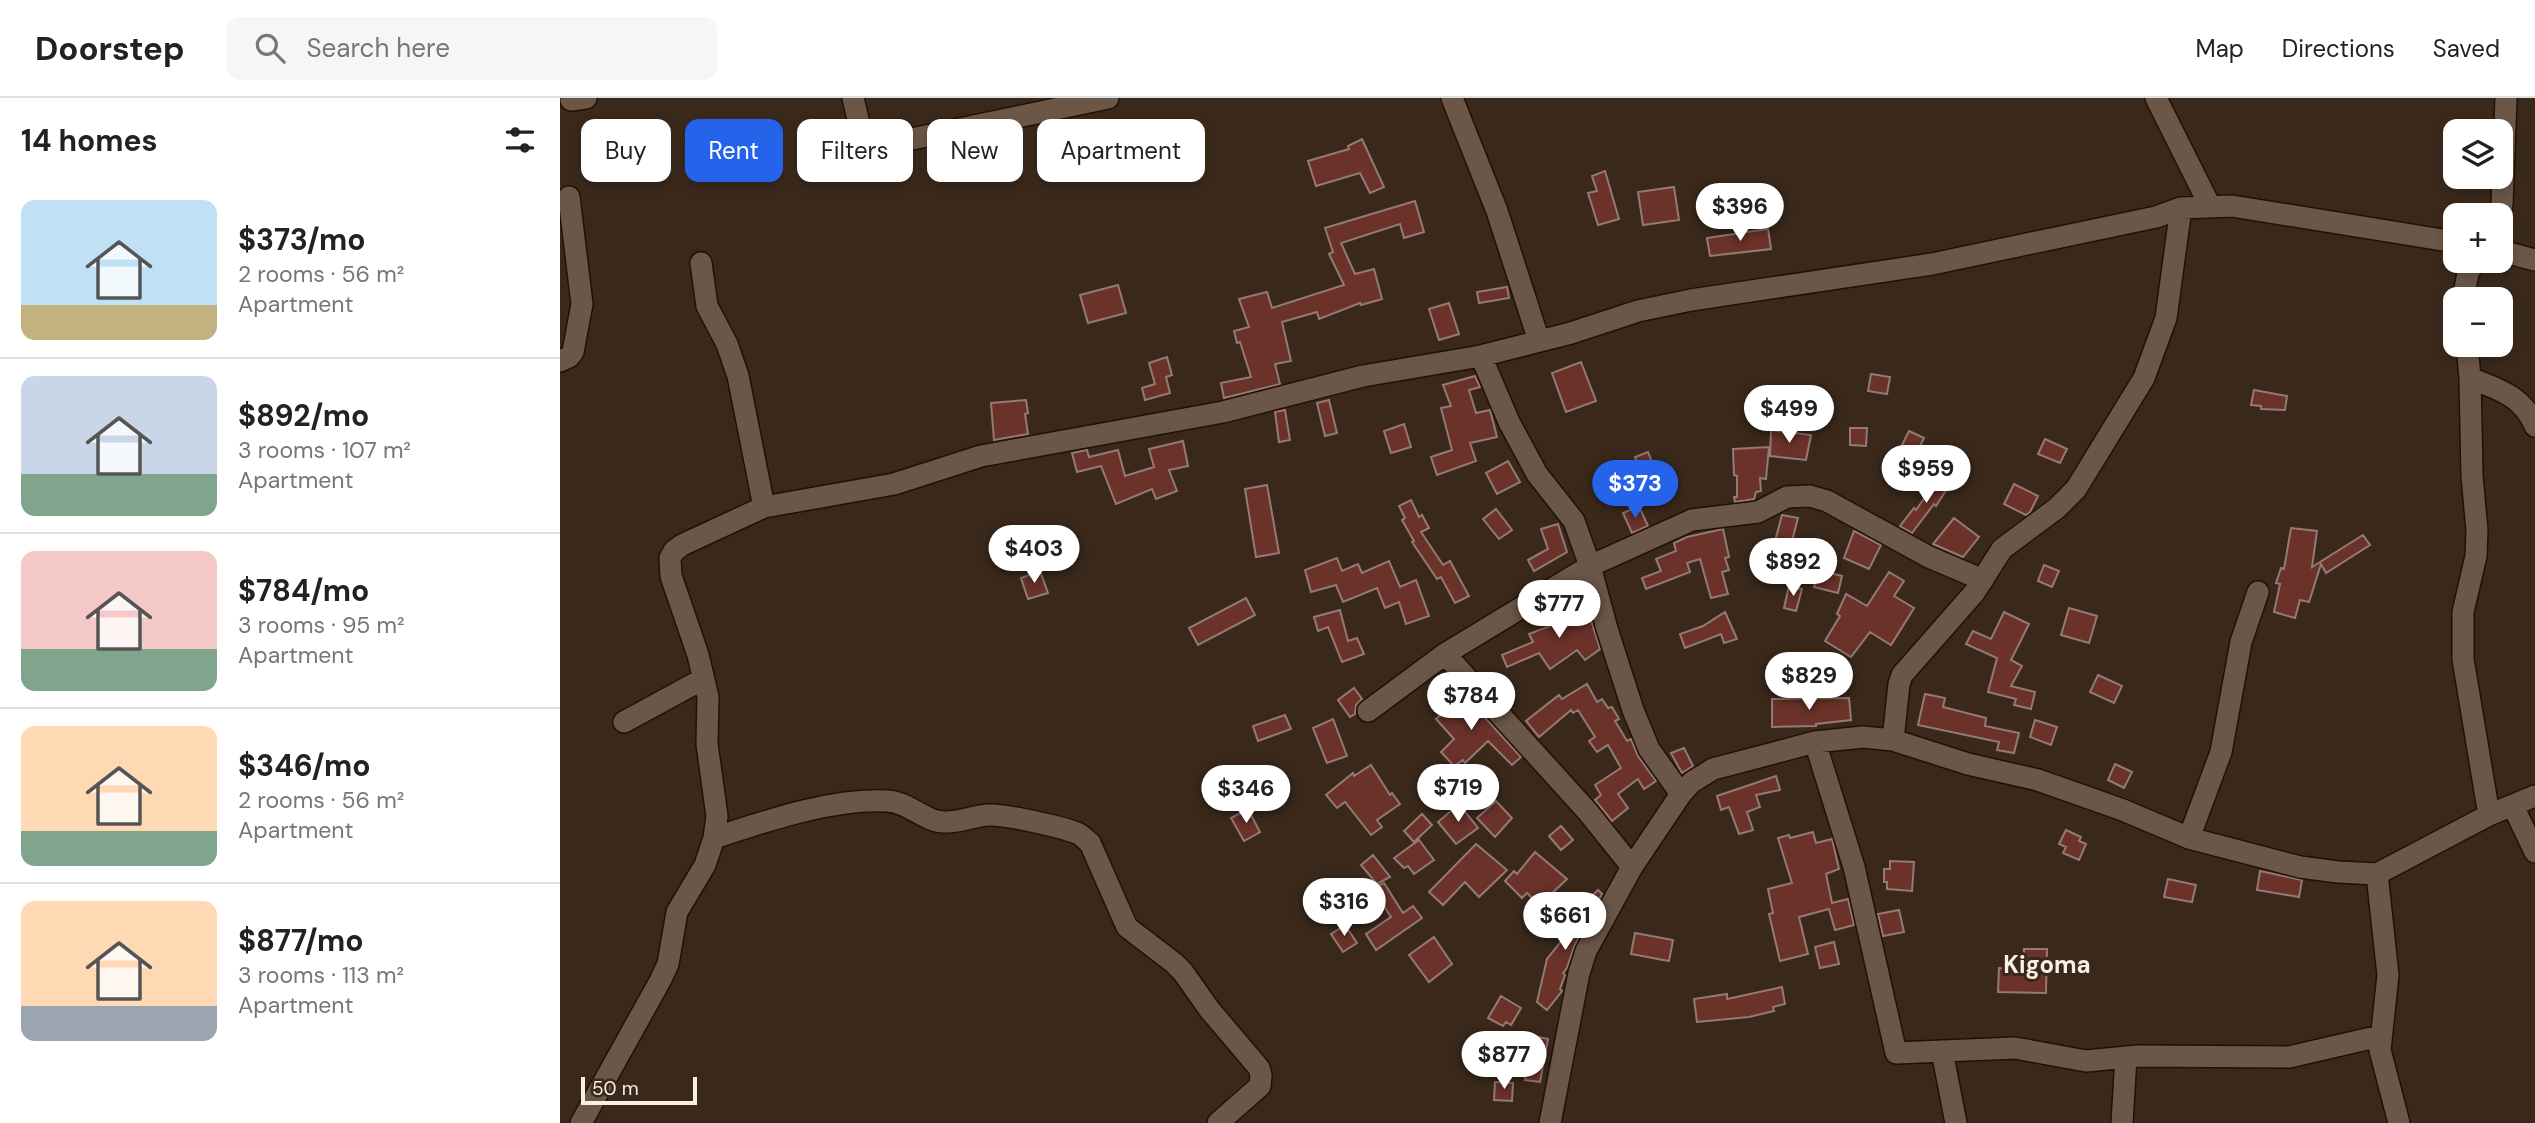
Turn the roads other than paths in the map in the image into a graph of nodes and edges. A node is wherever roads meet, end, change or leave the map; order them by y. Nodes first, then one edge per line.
1 (853, 98) edge
2 (1108, 98) edge
3 (1452, 98) edge
4 (2156, 98) edge
5 (2506, 98) edge
6 (569, 197) dead end
7 (2502, 203) edge
8 (2210, 206) junction
9 (2181, 208) junction
10 (2443, 240) edge
11 (2513, 254) edge
12 (2535, 260) edge
13 (701, 263) dead end
14 (1539, 341) junction
15 (1481, 356) junction
16 (2468, 357) edge
17 (560, 361) edge
18 (2470, 378) junction
19 (2535, 426) edge
20 (764, 507) junction
21 (1590, 566) junction
22 (1983, 580) junction
23 (2258, 592) dead end
24 (1445, 654) junction
25 (704, 679) junction
26 (1368, 711) dead end
27 (624, 722) dead end
28 (1893, 740) junction
29 (1815, 742) junction
30 (1681, 794) junction
31 (2535, 796) edge
32 (2513, 806) junction
33 (2489, 815) junction
34 (715, 838) junction
35 (2189, 838) junction
36 (2535, 852) edge
37 (1632, 867) junction
38 (2377, 874) junction
39 (2380, 1036) junction
40 (1942, 1051) junction
41 (2126, 1057) junction
42 (581, 1123) edge
43 (1219, 1123) edge
44 (1550, 1123) edge
45 (1955, 1123) edge
46 (2122, 1123) edge
47 (2399, 1123) edge

1 - 2 street
3 - 14 street
4 - 8 street
5 - 7 street
6 - 17 street
8 - 9 street
8 - 10 street
9 - 14 street
9 - 22 street
11 - 12 street
13 - 20 street
14 - 15 street
15 - 20 street
15 - 21 street
16 - 18 street
18 - 19 street
18 - 33 street
20 - 25 street
21 - 22 street
21 - 24 street
21 - 30 street
22 - 28 street
23 - 35 street
24 - 26 street
24 - 37 street
25 - 27 street
25 - 34 street
28 - 29 street
28 - 35 street
29 - 30 street
29 - 40 street
30 - 37 street
31 - 32 street
32 - 33 street
32 - 36 street
33 - 38 street
34 - 42 street
34 - 43 street
35 - 38 street
37 - 44 street
38 - 39 street
39 - 41 street
39 - 47 street
40 - 41 street
40 - 45 street
41 - 46 street

